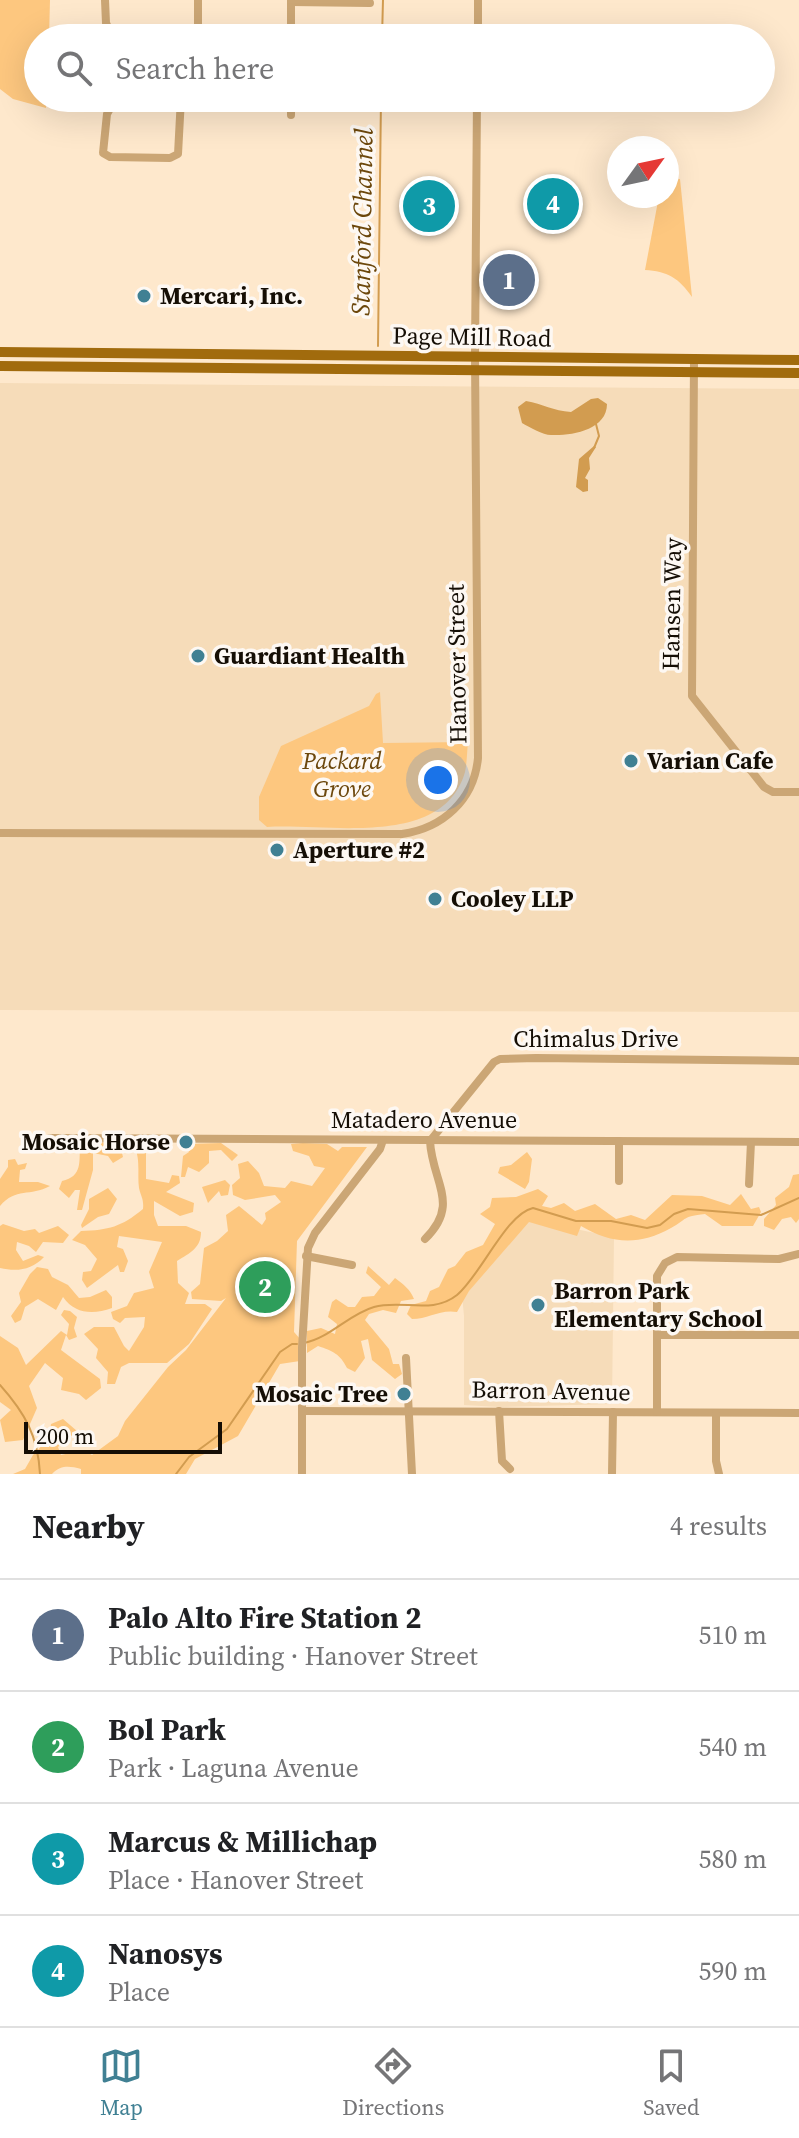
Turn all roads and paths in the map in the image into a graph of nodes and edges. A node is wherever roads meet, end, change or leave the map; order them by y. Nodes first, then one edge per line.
1 (105, 0) edge
2 (198, 0) edge
3 (478, 0) edge
4 (291, 1) edge
5 (370, 3) dead end
6 (106, 24) edge
7 (198, 24) edge
8 (291, 24) edge
9 (478, 24) edge
10 (110, 112) edge
11 (181, 112) edge
12 (477, 112) edge
13 (0, 352) edge
14 (132, 353) junction
15 (475, 356) junction
16 (694, 359) junction
17 (799, 360) edge
18 (0, 366) edge
19 (118, 367) junction
20 (475, 371) junction
21 (694, 372) junction
22 (799, 373) edge
23 (799, 792) edge
24 (0, 833) edge
25 (799, 1061) edge
26 (50, 1138) dead end
27 (383, 1140) junction
28 (430, 1141) junction
29 (619, 1141) junction
30 (751, 1142) junction
31 (799, 1142) edge
32 (619, 1181) dead end
33 (749, 1184) dead end
34 (425, 1239) dead end
35 (799, 1254) edge
36 (306, 1256) junction
37 (352, 1265) dead end
38 (658, 1335) junction
39 (799, 1335) edge
40 (406, 1358) dead end
41 (408, 1410) junction
42 (303, 1411) junction
43 (499, 1411) junction
44 (613, 1412) junction
45 (657, 1412) junction
46 (716, 1413) junction
47 (799, 1413) edge
48 (510, 1469) dead end
49 (302, 1474) edge
50 (412, 1474) edge
51 (612, 1474) edge
52 (719, 1474) edge

1 - 6 street
2 - 7 street
3 - 9 street
4 - 5 street
4 - 8 street
10 - 11 street
12 - 15 street, Hanover Street
13 - 14 main road, Page Mill Road
14 - 15 main road, Page Mill Road
14 - 19 main road
15 - 16 main road, Page Mill Road
15 - 20 street, Hanover Street
16 - 17 main road, Page Mill Road
16 - 21 street, Hansen Way
18 - 19 main road, Page Mill Road
19 - 20 main road, Page Mill Road
20 - 21 main road, Page Mill Road
20 - 24 street, Hanover Street
21 - 22 main road, Page Mill Road
21 - 23 street, Hansen Way
25 - 28 street, Chimalus Drive
26 - 27 street, Matadero Avenue
27 - 28 street, Matadero Avenue
27 - 36 street
28 - 29 street, Matadero Avenue
28 - 34 street
29 - 30 street, Matadero Avenue
29 - 32 street
30 - 31 street, Matadero Avenue
30 - 33 street
35 - 38 street
36 - 37 street
36 - 42 street
38 - 39 street
38 - 45 street
40 - 41 street
41 - 42 street, Barron Avenue
41 - 43 street, Barron Avenue
41 - 50 street
42 - 49 street
43 - 44 street, Barron Avenue
43 - 48 street
44 - 45 street, Barron Avenue
44 - 51 street
45 - 46 street, Barron Avenue
46 - 47 street, Barron Avenue
46 - 52 street

